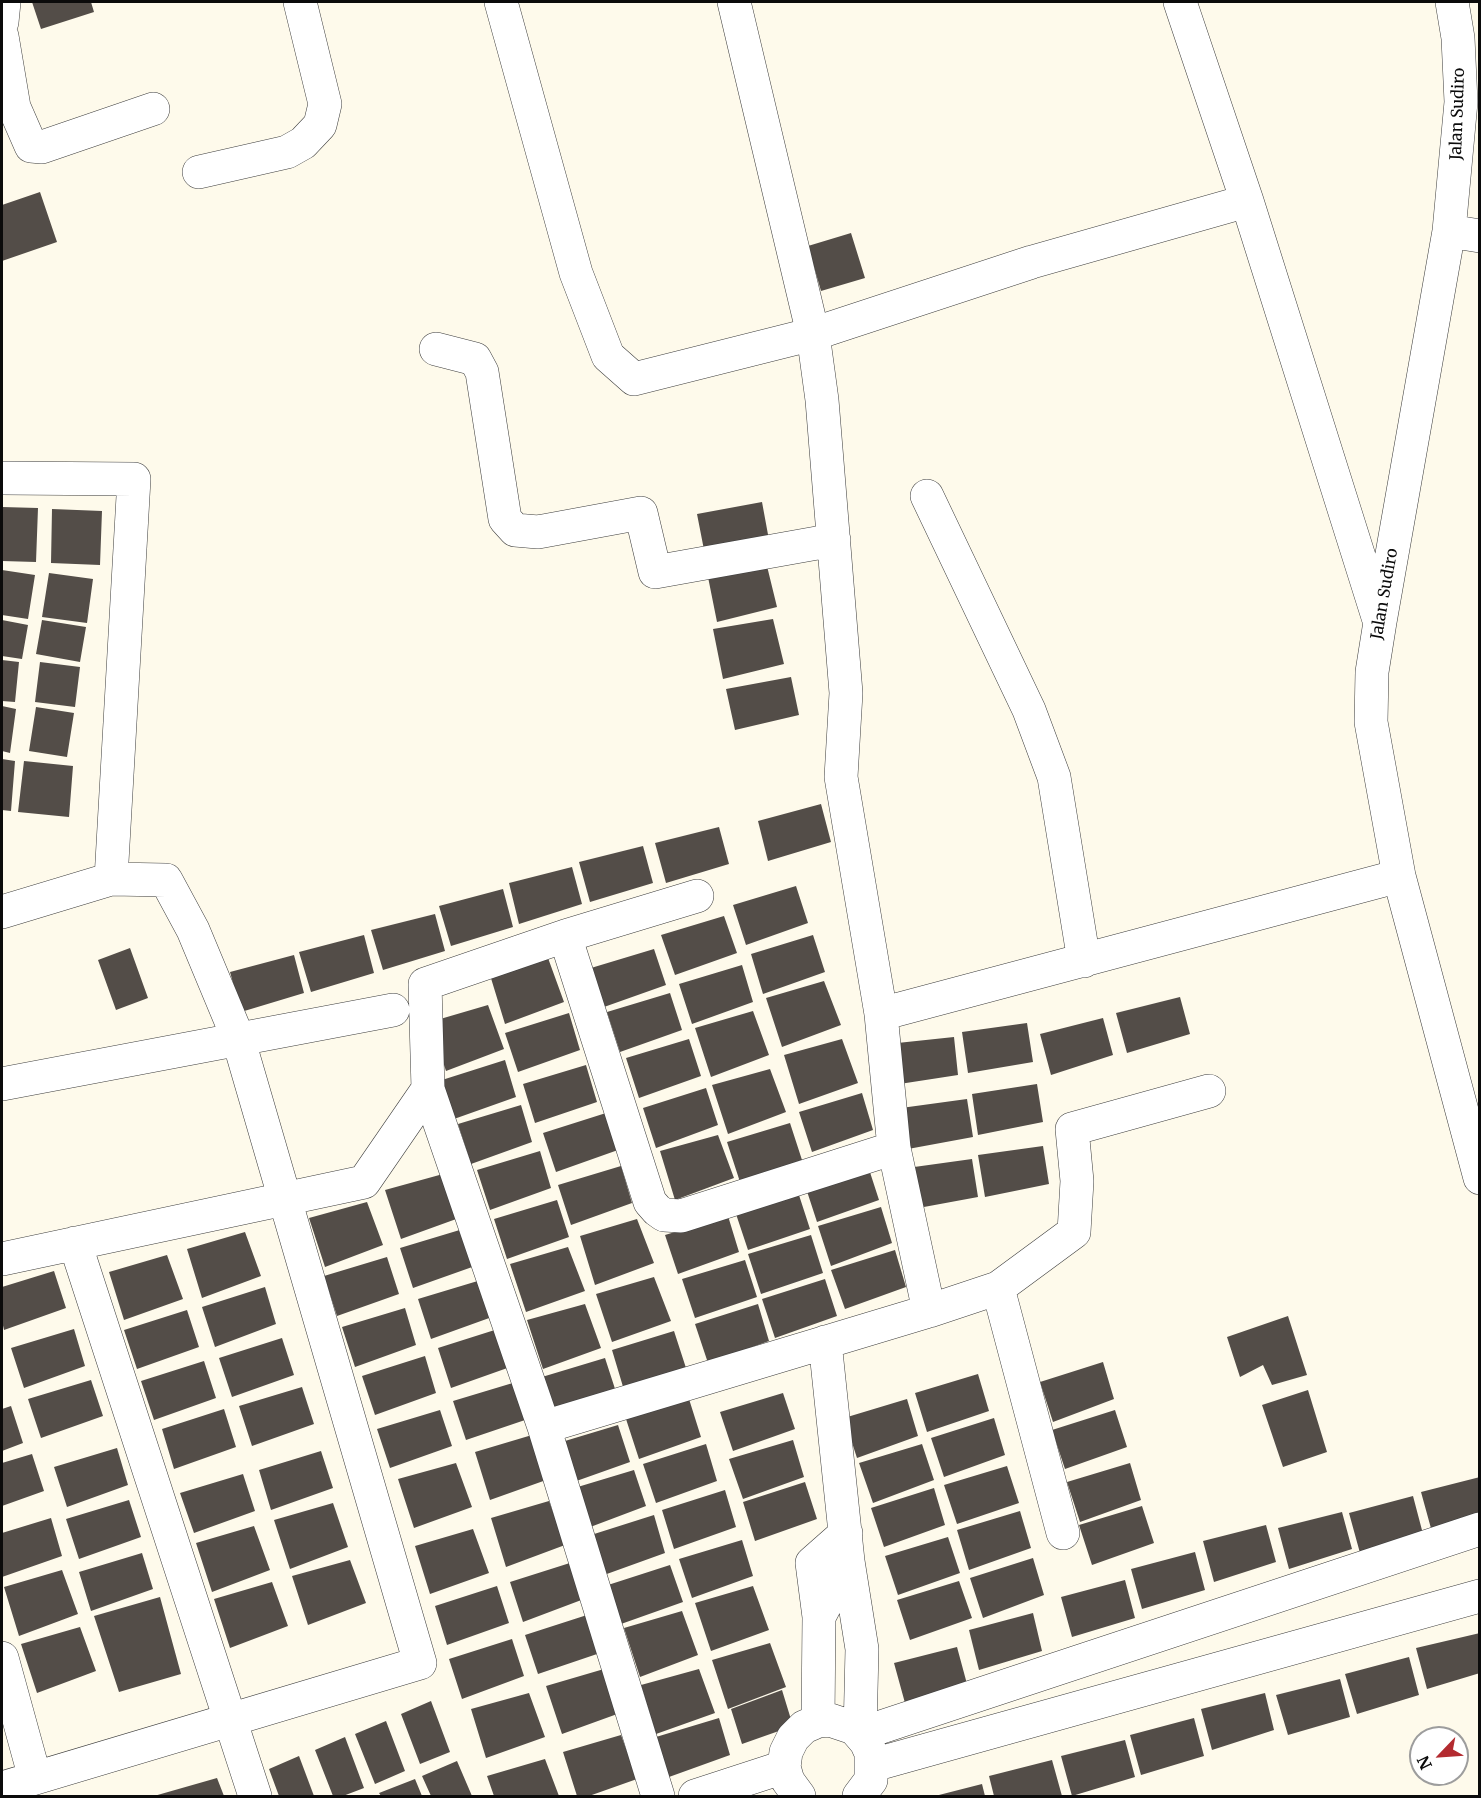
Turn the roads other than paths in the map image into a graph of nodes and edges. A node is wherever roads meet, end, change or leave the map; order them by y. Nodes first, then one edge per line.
1 (4, 2) edge
2 (300, 2) edge
3 (501, 2) edge
4 (734, 2) edge
5 (1180, 2) edge
6 (1452, 2) edge
7 (2, 22) edge
8 (2, 36) edge
9 (153, 109) dead end
10 (199, 172) dead end
11 (1247, 201) junction
12 (1464, 233) edge
13 (813, 334) junction
14 (436, 349) dead end
15 (2, 478) edge
16 (927, 496) dead end
17 (834, 540) junction
18 (1380, 622) junction
19 (1398, 876) junction
20 (111, 879) junction
21 (697, 896) dead end
22 (2, 912) edge
23 (565, 936) junction
24 (1084, 961) junction
25 (393, 1010) dead end
26 (881, 1014) junction
27 (238, 1038) junction
28 (2, 1084) edge
29 (428, 1089) junction
30 (1209, 1091) dead end
31 (894, 1148) junction
32 (1479, 1178) edge
33 (288, 1200) junction
34 (75, 1242) junction
35 (2, 1259) edge
36 (998, 1288) junction
37 (929, 1311) junction
38 (825, 1342) junction
39 (544, 1427) junction
40 (1479, 1528) edge
41 (1063, 1533) dead end
42 (847, 1547) junction
43 (1479, 1596) edge
44 (2, 1658) edge
45 (7, 1695) edge
46 (230, 1721) junction
47 (818, 1721) junction
48 (860, 1734) junction
49 (873, 1765) junction
50 (784, 1767) junction
51 (15, 1783) edge
52 (255, 1797) edge
53 (658, 1797) edge
54 (695, 1797) edge
55 (799, 1797) edge
56 (859, 1797) edge

1 - 7 street
2 - 10 street
3 - 13 street
4 - 13 street
5 - 11 street
6 - 12 street, Jalan Sudiro
8 - 9 street
11 - 13 street
11 - 18 street
12 - 18 street, Jalan Sudiro
13 - 17 street
14 - 17 street
15 - 20 street
16 - 24 street
17 - 26 street
18 - 19 street, Jalan Sudiro
19 - 24 street
19 - 32 street, Jalan Sudiro
20 - 22 street
20 - 27 street
21 - 23 street
23 - 29 street
23 - 31 street
24 - 26 street
25 - 27 street
26 - 31 street
27 - 28 street
27 - 33 street
29 - 33 street
29 - 39 street
30 - 36 street
31 - 37 street
33 - 34 street
33 - 46 street
34 - 35 street
34 - 46 street
36 - 37 street
36 - 41 street
37 - 38 street
38 - 39 street
38 - 42 street
39 - 53 street
40 - 48 street
42 - 47 street
42 - 48 street
43 - 49 street
44 - 45 street
45 - 51 street
46 - 51 street
46 - 52 street
47 - 48 street
47 - 50 street
48 - 49 street
49 - 56 street
50 - 54 street
50 - 55 street

